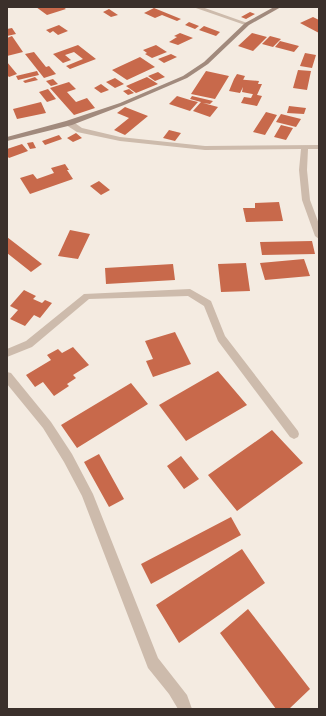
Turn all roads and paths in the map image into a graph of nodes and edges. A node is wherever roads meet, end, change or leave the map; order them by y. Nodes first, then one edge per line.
1 (196, 7) edge
2 (278, 7) edge
3 (247, 24) junction
4 (69, 123) junction
5 (7, 139) edge
6 (305, 146) junction
7 (319, 147) edge
8 (319, 236) edge
9 (7, 353) edge
10 (9, 383) edge
11 (294, 434) dead end
12 (185, 709) edge

1 - 3 street
2 - 3 street
3 - 4 street
4 - 5 street
4 - 6 street
6 - 7 street
6 - 8 street
9 - 11 street
10 - 12 street

